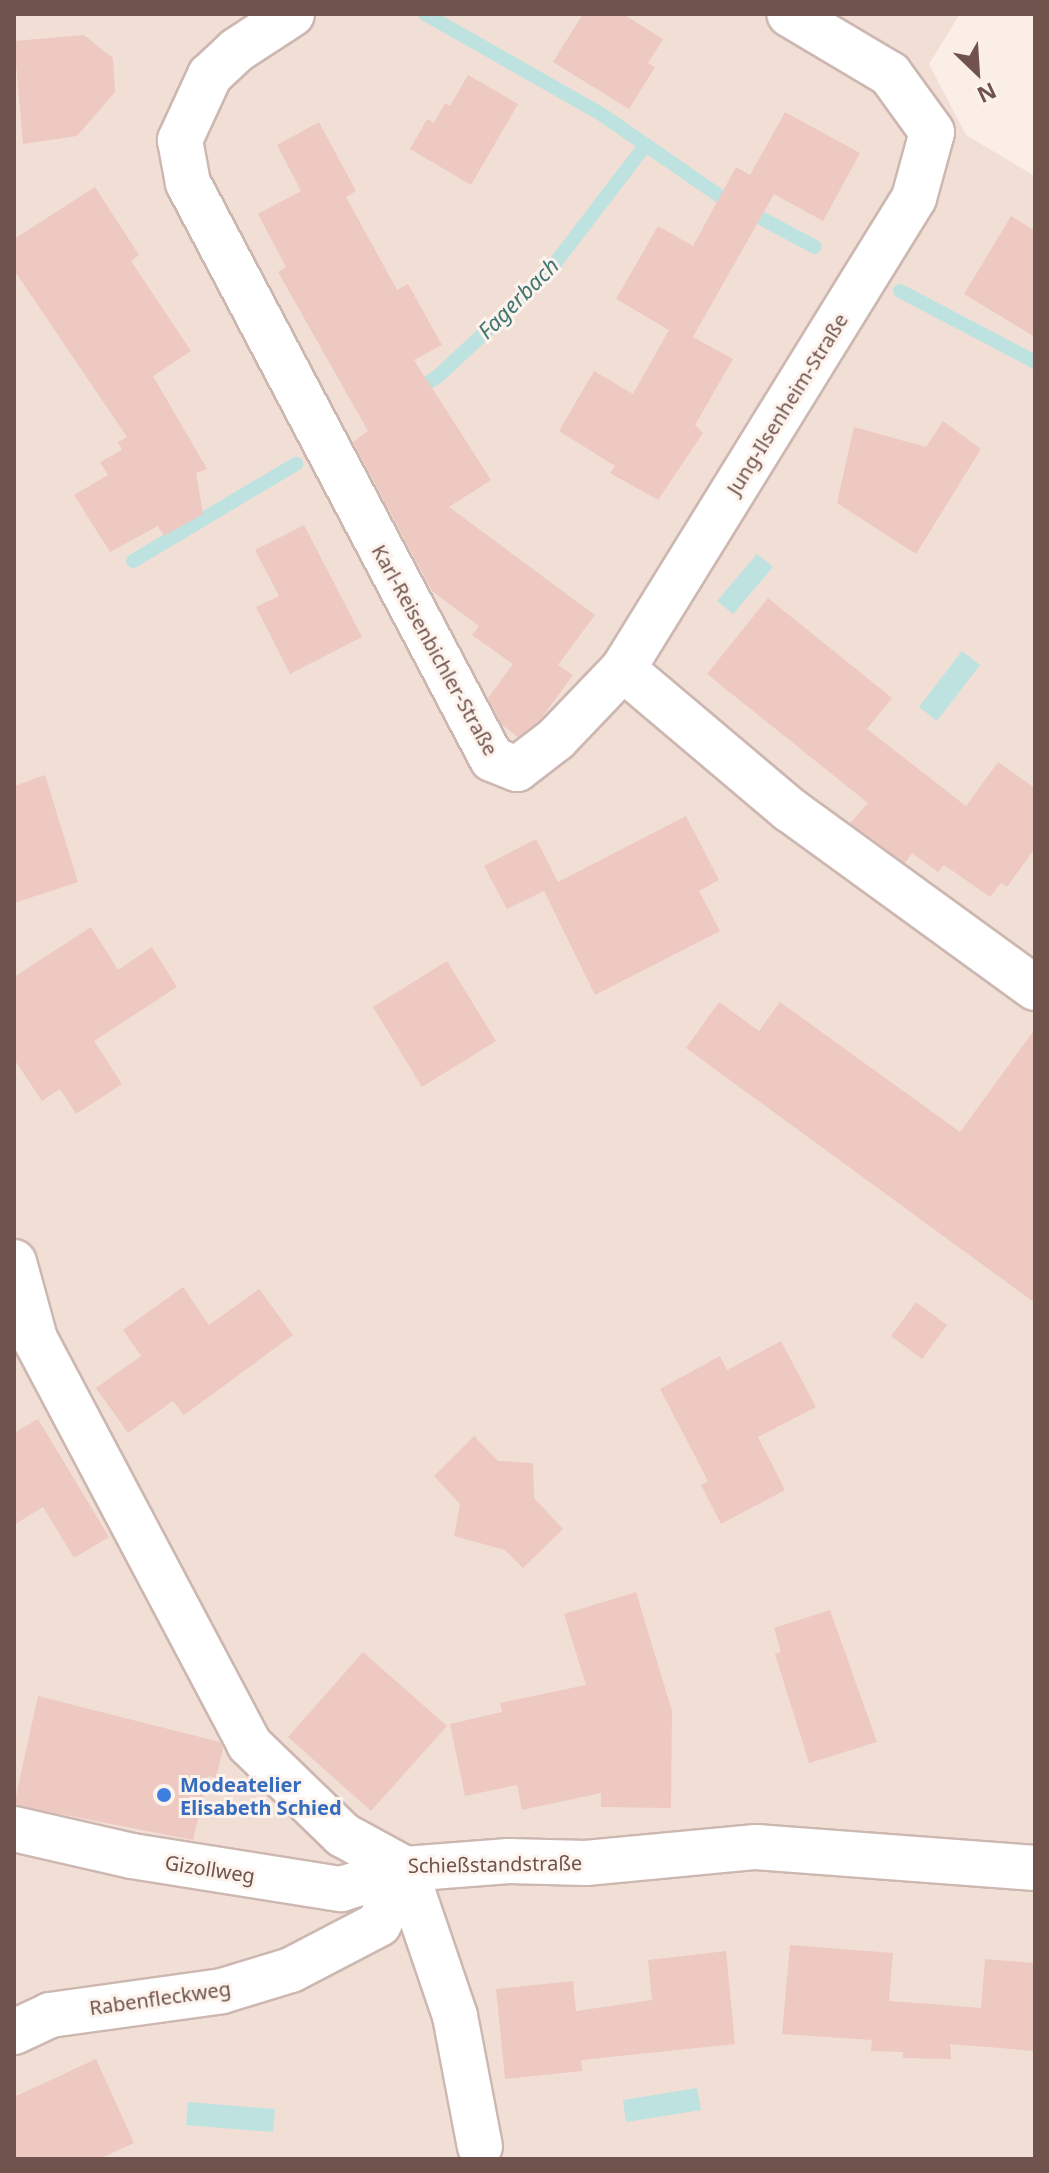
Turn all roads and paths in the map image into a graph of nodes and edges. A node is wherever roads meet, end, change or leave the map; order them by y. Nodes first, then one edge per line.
1 (292, 14) edge
2 (789, 14) edge
3 (623, 669) junction
4 (1035, 988) edge
5 (14, 1262) edge
6 (14, 1829) edge
7 (1035, 1868) edge
8 (405, 1869) junction
9 (14, 2032) edge
10 (480, 2147) dead end

1 - 3 street, Karl-Reisenbichler-Straße
2 - 3 street, Jung-Ilsenheim-Straße
3 - 4 street
5 - 8 street, Schießstandstraße
6 - 8 street, Gizollweg
7 - 8 street, Schießstandstraße
8 - 9 street, Rabenfleckweg
8 - 10 street

